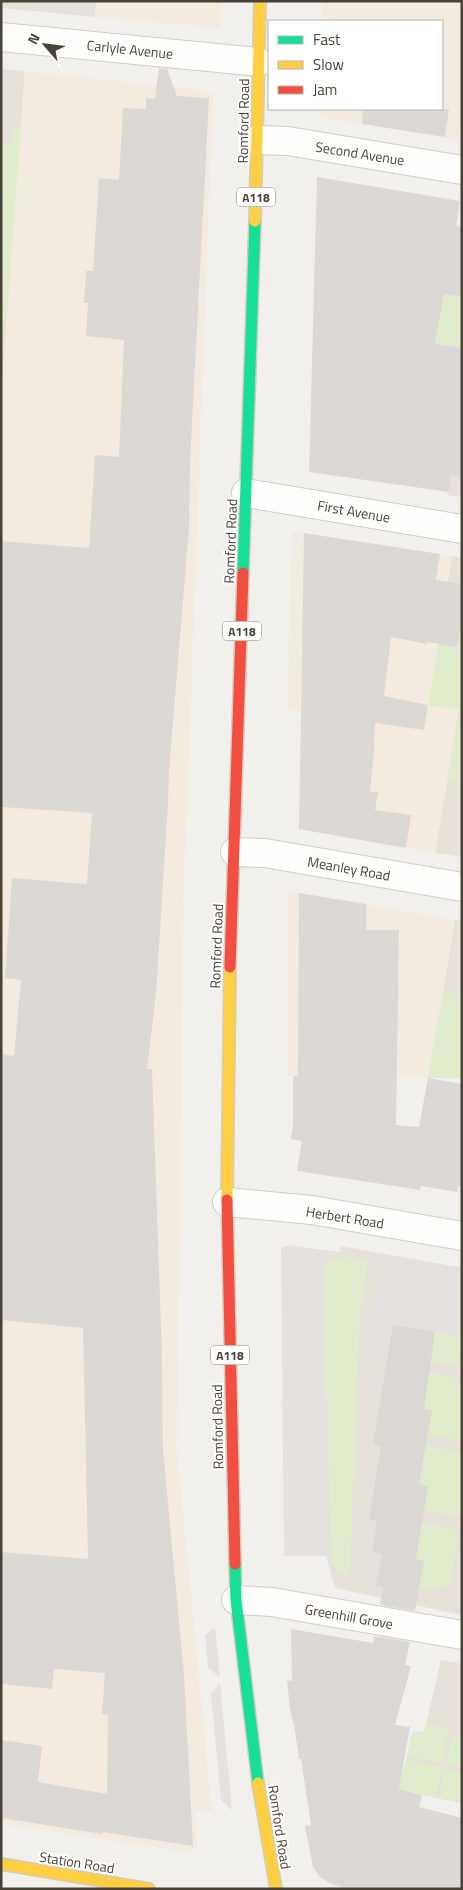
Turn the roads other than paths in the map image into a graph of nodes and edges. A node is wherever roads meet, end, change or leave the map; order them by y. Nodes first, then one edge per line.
1 (260, 1) edge
2 (1, 37) edge
3 (259, 62) junction
4 (258, 140) junction
5 (462, 170) edge
6 (246, 493) junction
7 (462, 530) edge
8 (235, 852) junction
9 (462, 887) edge
10 (227, 1202) junction
11 (462, 1236) edge
12 (236, 1600) junction
13 (462, 1635) edge
14 (1, 1864) edge
15 (149, 1889) edge
16 (276, 1889) edge

1 - 3 main road, Romford Road / A118
2 - 3 street, Carlyle Avenue
3 - 4 main road, Romford Road / A118
4 - 5 street, Second Avenue
4 - 6 main road, Romford Road / A118
6 - 7 street, First Avenue
6 - 8 main road, Romford Road / A118
8 - 9 street, Meanley Road
8 - 10 main road, Romford Road / A118
10 - 11 street, Herbert Road
10 - 12 main road, Romford Road / A118
12 - 13 street, Greenhill Grove
12 - 16 main road, Romford Road / A118
14 - 15 main road, Station Road

